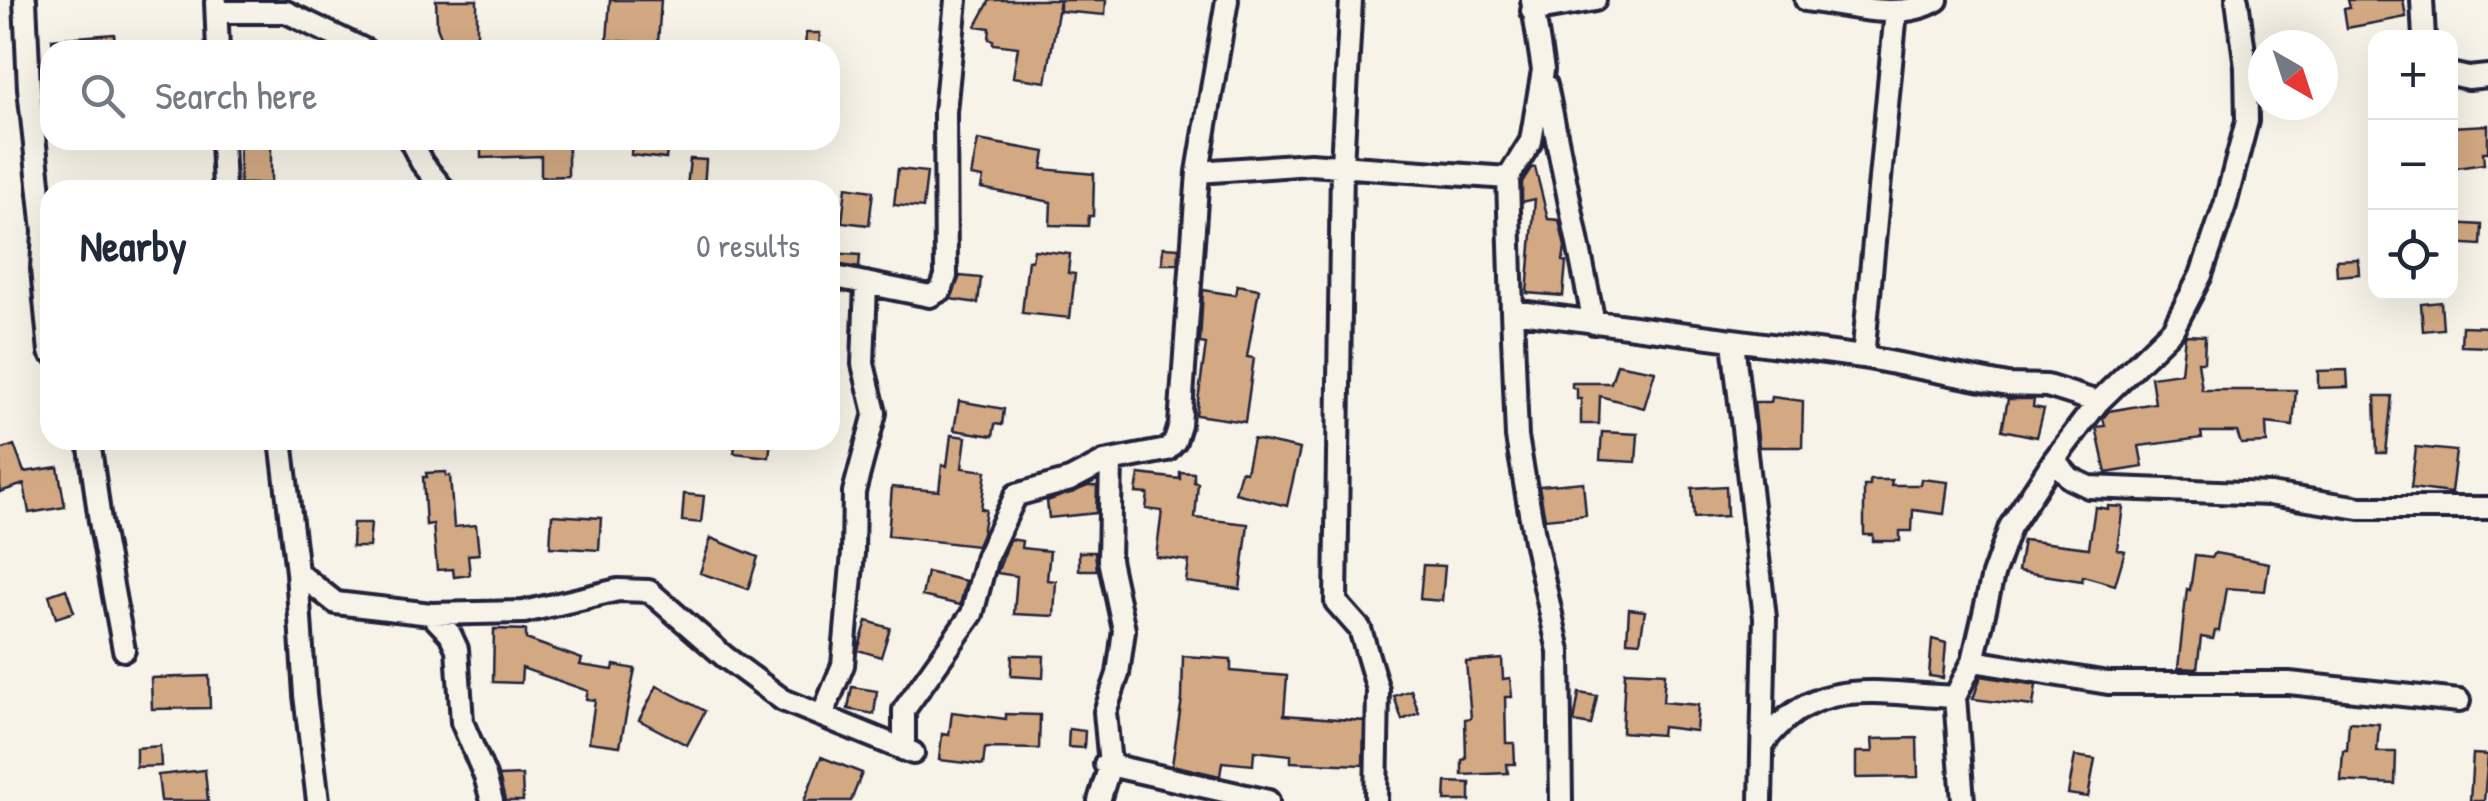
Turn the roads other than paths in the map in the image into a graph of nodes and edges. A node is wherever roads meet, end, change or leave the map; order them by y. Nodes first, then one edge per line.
1 (25, 0) edge
2 (956, 0) edge
3 (1228, 0) edge
4 (1350, 0) edge
5 (1595, 0) edge
6 (1806, 0) edge
7 (1937, 0) edge
8 (2238, 0) edge
9 (2422, 0) edge
10 (1532, 5) edge
11 (217, 6) edge
12 (1896, 11) junction
13 (2424, 30) edge
14 (218, 40) edge
15 (344, 40) edge
16 (1543, 70) junction
17 (2458, 76) edge
18 (2488, 76) edge
19 (222, 150) edge
20 (417, 150) edge
21 (1342, 165) junction
22 (1198, 172) junction
23 (1508, 178) junction
24 (40, 180) edge
25 (224, 180) edge
26 (437, 180) edge
27 (840, 278) edge
28 (866, 283) junction
29 (1512, 311) junction
30 (1594, 323) junction
31 (1733, 342) junction
32 (1863, 357) junction
33 (2098, 402) junction
34 (91, 450) edge
35 (282, 450) edge
36 (2054, 460) junction
37 (1111, 461) junction
38 (2488, 508) edge
39 (297, 572) junction
40 (431, 614) junction
41 (124, 650) dead end
42 (1972, 661) junction
43 (1955, 698) junction
44 (2460, 701) dead end
45 (822, 716) junction
46 (1763, 744) junction
47 (1108, 764) junction
48 (318, 801) edge
49 (492, 801) edge
50 (1099, 801) edge
51 (1268, 801) edge
52 (1376, 801) edge
53 (1561, 801) edge
54 (1762, 801) edge
55 (1963, 801) edge

1 - 24 street
2 - 28 street
3 - 22 street
4 - 21 street
5 - 10 street
6 - 12 street
7 - 12 street
8 - 33 street
9 - 13 street
10 - 16 street
11 - 14 street
11 - 15 street
12 - 32 street
16 - 23 street
16 - 30 street
17 - 18 street
19 - 25 street
20 - 26 street
21 - 22 street
21 - 23 street
21 - 52 street
22 - 37 street
23 - 29 street
27 - 28 street
28 - 45 street
29 - 30 street
29 - 53 street
30 - 31 street
31 - 32 street
31 - 46 street
32 - 33 street
33 - 36 street
34 - 41 street
35 - 39 street
36 - 38 street
36 - 42 street
37 - 45 street
37 - 47 street
39 - 40 street
39 - 48 street
40 - 45 street
40 - 49 street
42 - 43 street
42 - 44 street
43 - 46 street
43 - 55 street
46 - 54 street
47 - 50 street
47 - 51 street

